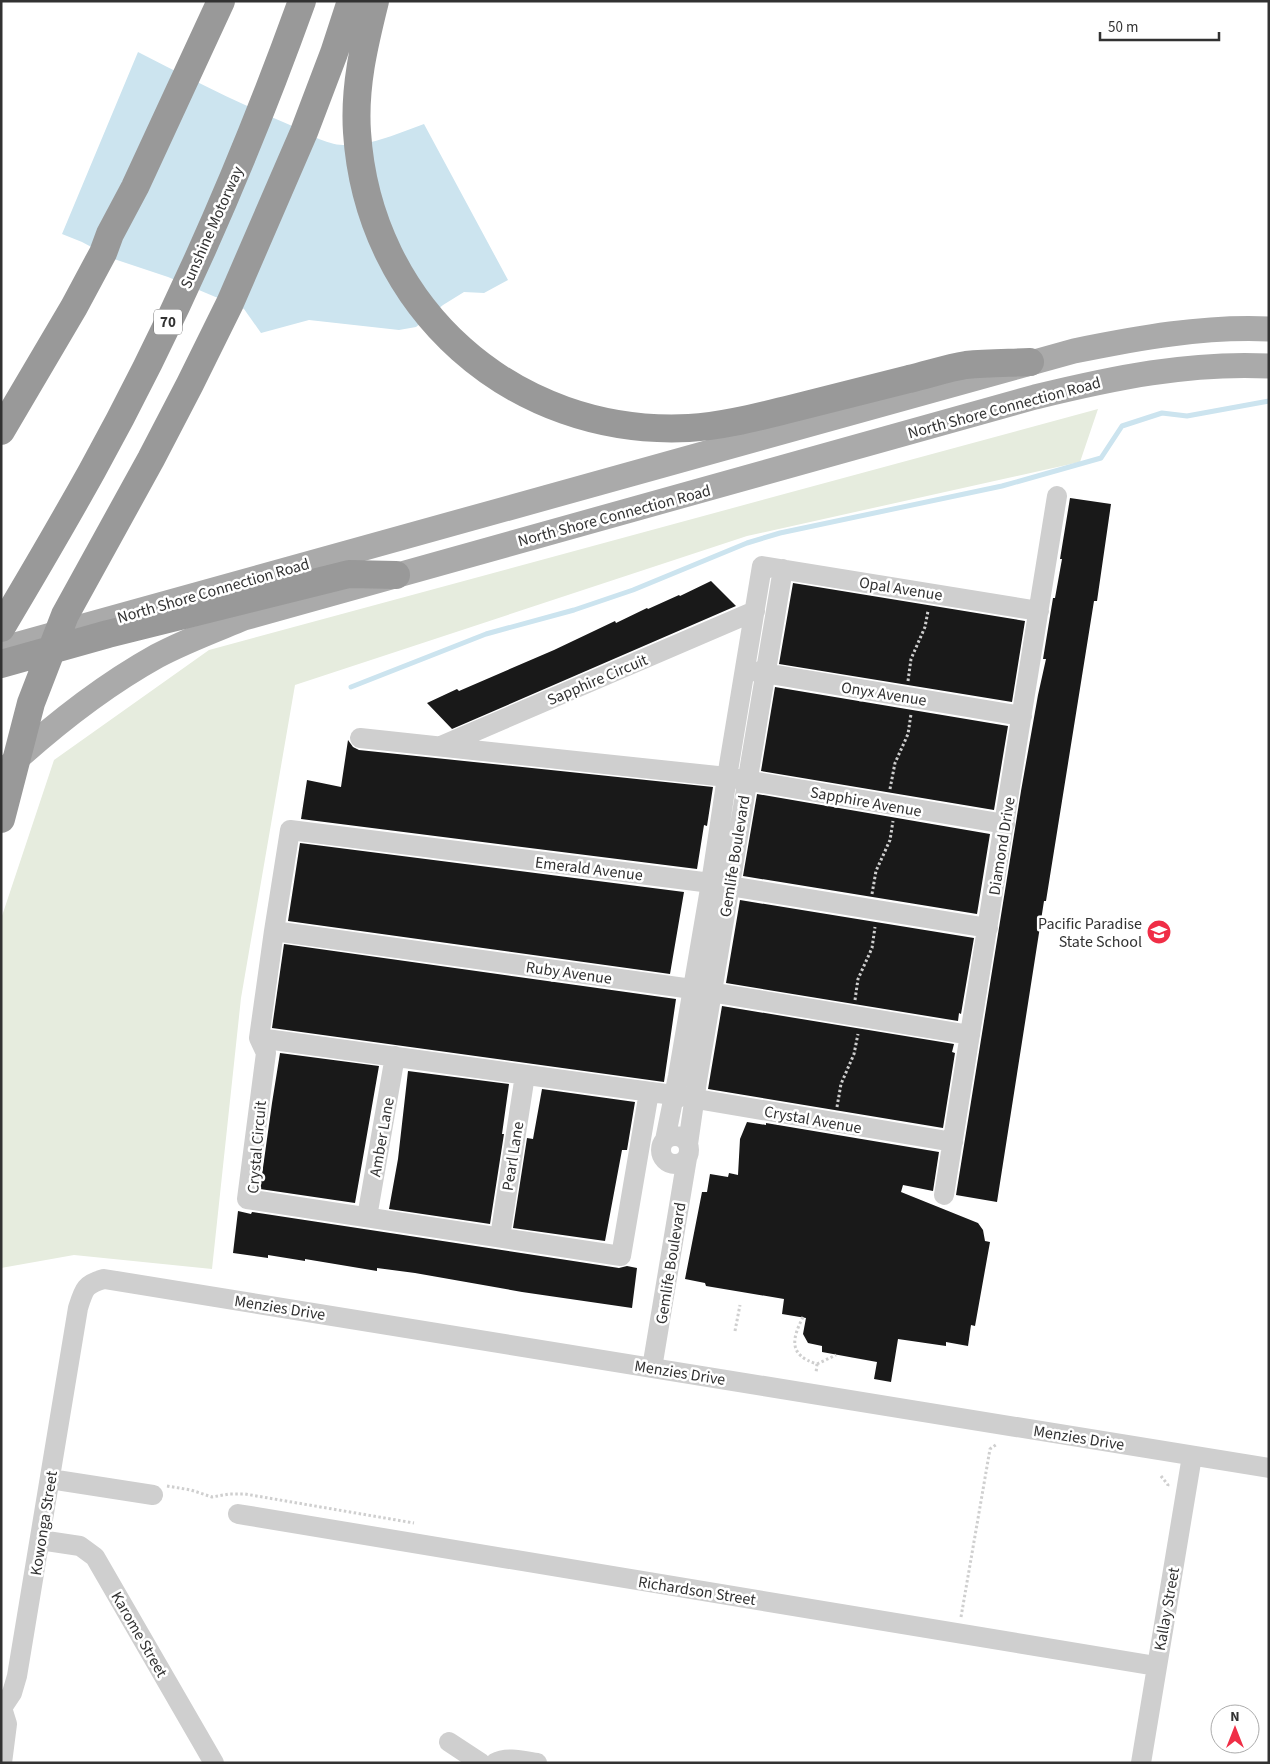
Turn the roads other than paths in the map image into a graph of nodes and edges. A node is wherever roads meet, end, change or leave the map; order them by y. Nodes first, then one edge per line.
1 (221, 1) edge
2 (302, 1) edge
3 (351, 1) edge
4 (374, 1) edge
5 (110, 234) junction
6 (1269, 329) edge
7 (1030, 362) junction
8 (1269, 366) edge
9 (1, 402) edge
10 (1, 431) edge
11 (1058, 496) dead end
12 (762, 566) joint
13 (782, 569) junction
14 (396, 575) junction
15 (1039, 611) junction
16 (755, 612) junction
17 (113, 625) junction
18 (1, 628) edge
19 (1, 649) edge
20 (1, 664) edge
21 (745, 670) junction
22 (765, 673) junction
23 (1022, 716) junction
24 (360, 738) dead end
25 (439, 747) junction
26 (1, 773) edge
27 (726, 777) junction
28 (747, 781) junction
29 (1, 819) edge
30 (1005, 824) junction
31 (720, 885) junction
32 (988, 928) junction
33 (274, 931) junction
34 (702, 991) junction
35 (970, 1035) junction
36 (259, 1038) junction
37 (395, 1056) junction
38 (525, 1075) junction
39 (649, 1092) junction
40 (673, 1095) junction
41 (695, 1098) junction
42 (952, 1142) junction
43 (683, 1155) junction
44 (944, 1195) dead end
45 (367, 1217) junction
46 (500, 1237) junction
47 (91, 1283) joint
48 (646, 1367) junction
49 (1192, 1456) junction
50 (1269, 1468) edge
51 (50, 1479) junction
52 (154, 1495) dead end
53 (238, 1514) dead end
54 (40, 1540) junction
55 (1156, 1666) junction
56 (2, 1708) edge
57 (450, 1742) dead end
58 (2, 1763) edge
59 (214, 1763) edge
60 (480, 1763) edge
61 (495, 1763) edge
62 (537, 1763) edge
63 (1141, 1763) edge

1 - 5 highway
2 - 18 highway, Sunshine Motorway / 70
3 - 29 highway
4 - 7 highway
5 - 9 highway
5 - 10 highway
6 - 7 main road, North Shore Connection Road
7 - 17 main road, North Shore Connection Road
8 - 14 main road, North Shore Connection Road
11 - 15 street, Diamond Drive
12 - 13 street, Opal Avenue
12 - 16 street, Gemlife Boulevard
13 - 15 street, Opal Avenue
13 - 22 street, Gemlife Boulevard
14 - 17 highway
14 - 26 main road, North Shore Connection Road
15 - 23 street, Diamond Drive
16 - 21 street, Gemlife Boulevard
16 - 25 street, Sapphire Circuit
17 - 19 main road, North Shore Connection Road
17 - 20 highway
21 - 22 street, Onyx Avenue
21 - 27 street, Gemlife Boulevard
22 - 23 street, Onyx Avenue
22 - 28 street, Gemlife Boulevard
23 - 30 street, Diamond Drive
24 - 25 street, Sapphire Circuit
25 - 27 street, Sapphire Circuit
27 - 28 street, Sapphire Avenue
27 - 31 street, Gemlife Boulevard
28 - 30 street, Sapphire Avenue
28 - 31 street, Gemlife Boulevard
30 - 32 street, Diamond Drive
31 - 32 street, Emerald Avenue
31 - 33 street, Emerald Avenue
31 - 34 street, Gemlife Boulevard
32 - 35 street, Diamond Drive
33 - 34 street, Ruby Avenue
33 - 36 street
34 - 35 street, Ruby Avenue
34 - 40 street, Gemlife Boulevard
34 - 41 street, Gemlife Boulevard
35 - 42 street, Diamond Drive
36 - 37 street
36 - 45 street, Crystal Circuit
37 - 38 street
37 - 45 street, Amber Lane
38 - 39 street
38 - 46 street, Pearl Lane
39 - 40 street
39 - 46 street, Crystal Circuit
40 - 41 street, Crystal Avenue
40 - 43 street, Gemlife Boulevard
41 - 42 street, Crystal Avenue
41 - 43 street, Gemlife Boulevard
42 - 44 street, Diamond Drive
43 - 48 street, Gemlife Boulevard
45 - 46 street, Crystal Circuit
47 - 48 street, Menzies Drive
47 - 51 street, Kowonga Street
48 - 49 street, Menzies Drive
49 - 50 street, Menzies Drive
49 - 55 street, Kallay Street
51 - 52 street
51 - 54 street, Kowonga Street
53 - 55 street, Richardson Street
54 - 56 street, Kowonga Street
54 - 59 street, Karome Street
55 - 63 street, Kallay Street
56 - 58 street, Kowonga Street
57 - 60 street
61 - 62 street

